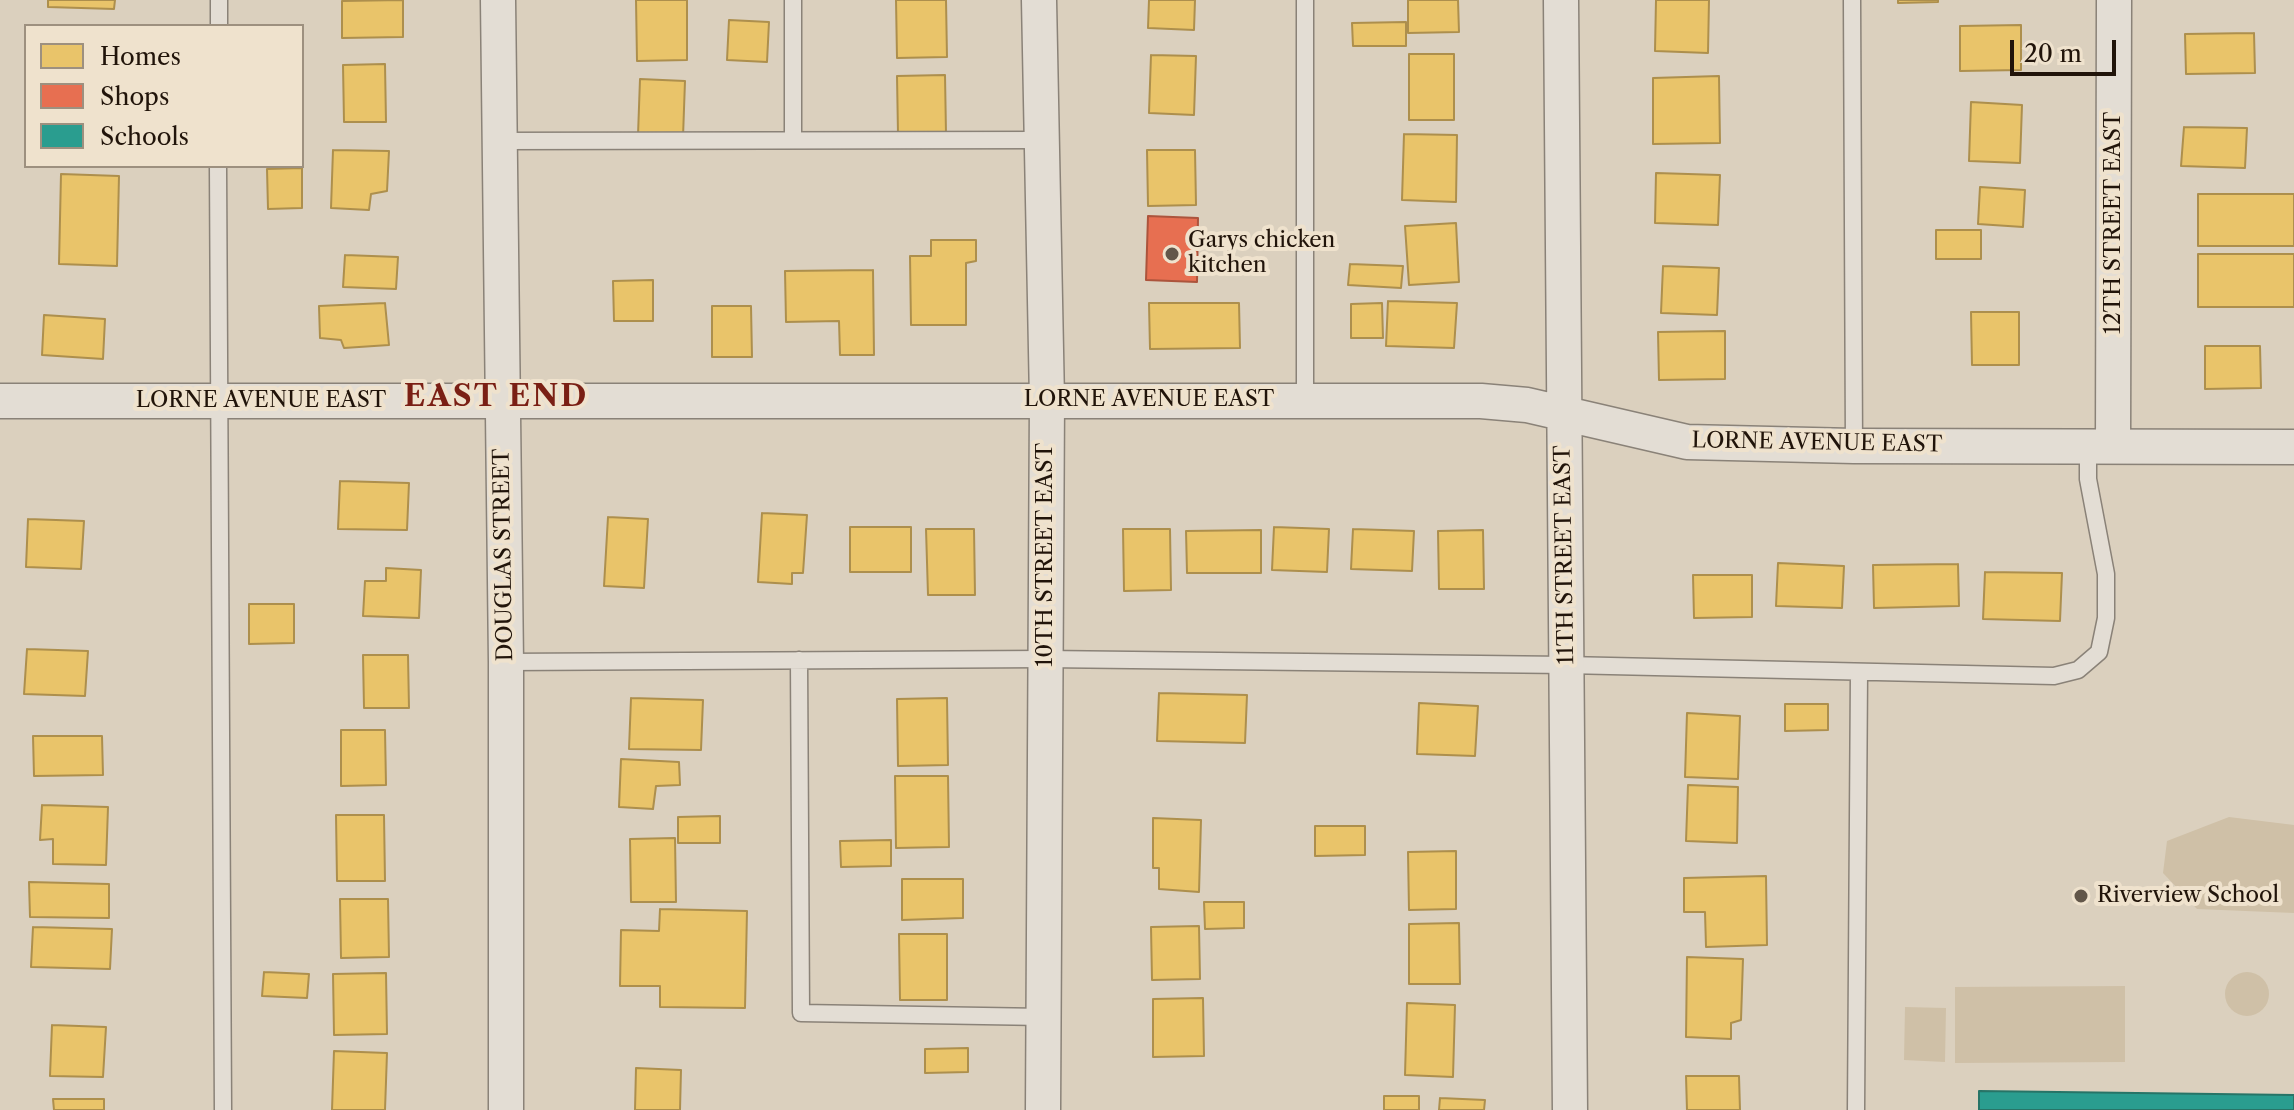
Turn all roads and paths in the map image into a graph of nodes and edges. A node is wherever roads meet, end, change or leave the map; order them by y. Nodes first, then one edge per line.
1 (219, 0) edge
2 (498, 0) edge
3 (793, 0) edge
4 (1039, 0) edge
5 (1305, 0) edge
6 (1561, 0) edge
7 (1852, 0) edge
8 (2114, 0) edge
9 (219, 24) edge
10 (793, 140) junction
11 (1042, 140) junction
12 (499, 141) junction
13 (218, 168) edge
14 (1047, 400) junction
15 (0, 401) edge
16 (218, 401) junction
17 (502, 401) junction
18 (1305, 401) junction
19 (1563, 414) junction
20 (1854, 446) junction
21 (2101, 446) junction
22 (2294, 447) edge
23 (1045, 659) junction
24 (799, 660) junction
25 (506, 662) junction
26 (1566, 665) junction
27 (1859, 672) junction
28 (1044, 1017) junction
29 (223, 1110) edge
30 (506, 1110) edge
31 (1043, 1110) edge
32 (1570, 1110) edge
33 (1856, 1110) edge

1 - 9 lane
2 - 12 street, DOUGLAS STREET
3 - 10 lane
4 - 11 street, 10TH STREET EAST
5 - 18 lane
6 - 19 street, 11TH STREET EAST
7 - 20 lane
8 - 21 street, 12TH STREET EAST
10 - 11 lane
10 - 12 lane
11 - 14 street, 10TH STREET EAST
12 - 17 street, DOUGLAS STREET
13 - 16 lane
14 - 17 street, LORNE AVENUE EAST
14 - 18 street, LORNE AVENUE EAST
14 - 23 street, 10TH STREET EAST
15 - 16 street, LORNE AVENUE EAST
16 - 17 street, LORNE AVENUE EAST
16 - 29 lane
17 - 25 street, DOUGLAS STREET
18 - 19 street, LORNE AVENUE EAST
19 - 20 street, LORNE AVENUE EAST
19 - 26 street, 11TH STREET EAST
20 - 21 street, LORNE AVENUE EAST
21 - 22 street, LORNE AVENUE EAST
21 - 27 lane
23 - 24 lane
23 - 26 lane
23 - 28 street, 10TH STREET EAST
24 - 25 lane
24 - 28 lane
25 - 30 street, DOUGLAS STREET
26 - 27 lane
26 - 32 street, 11TH STREET EAST
27 - 33 lane
28 - 31 street, 10TH STREET EAST

